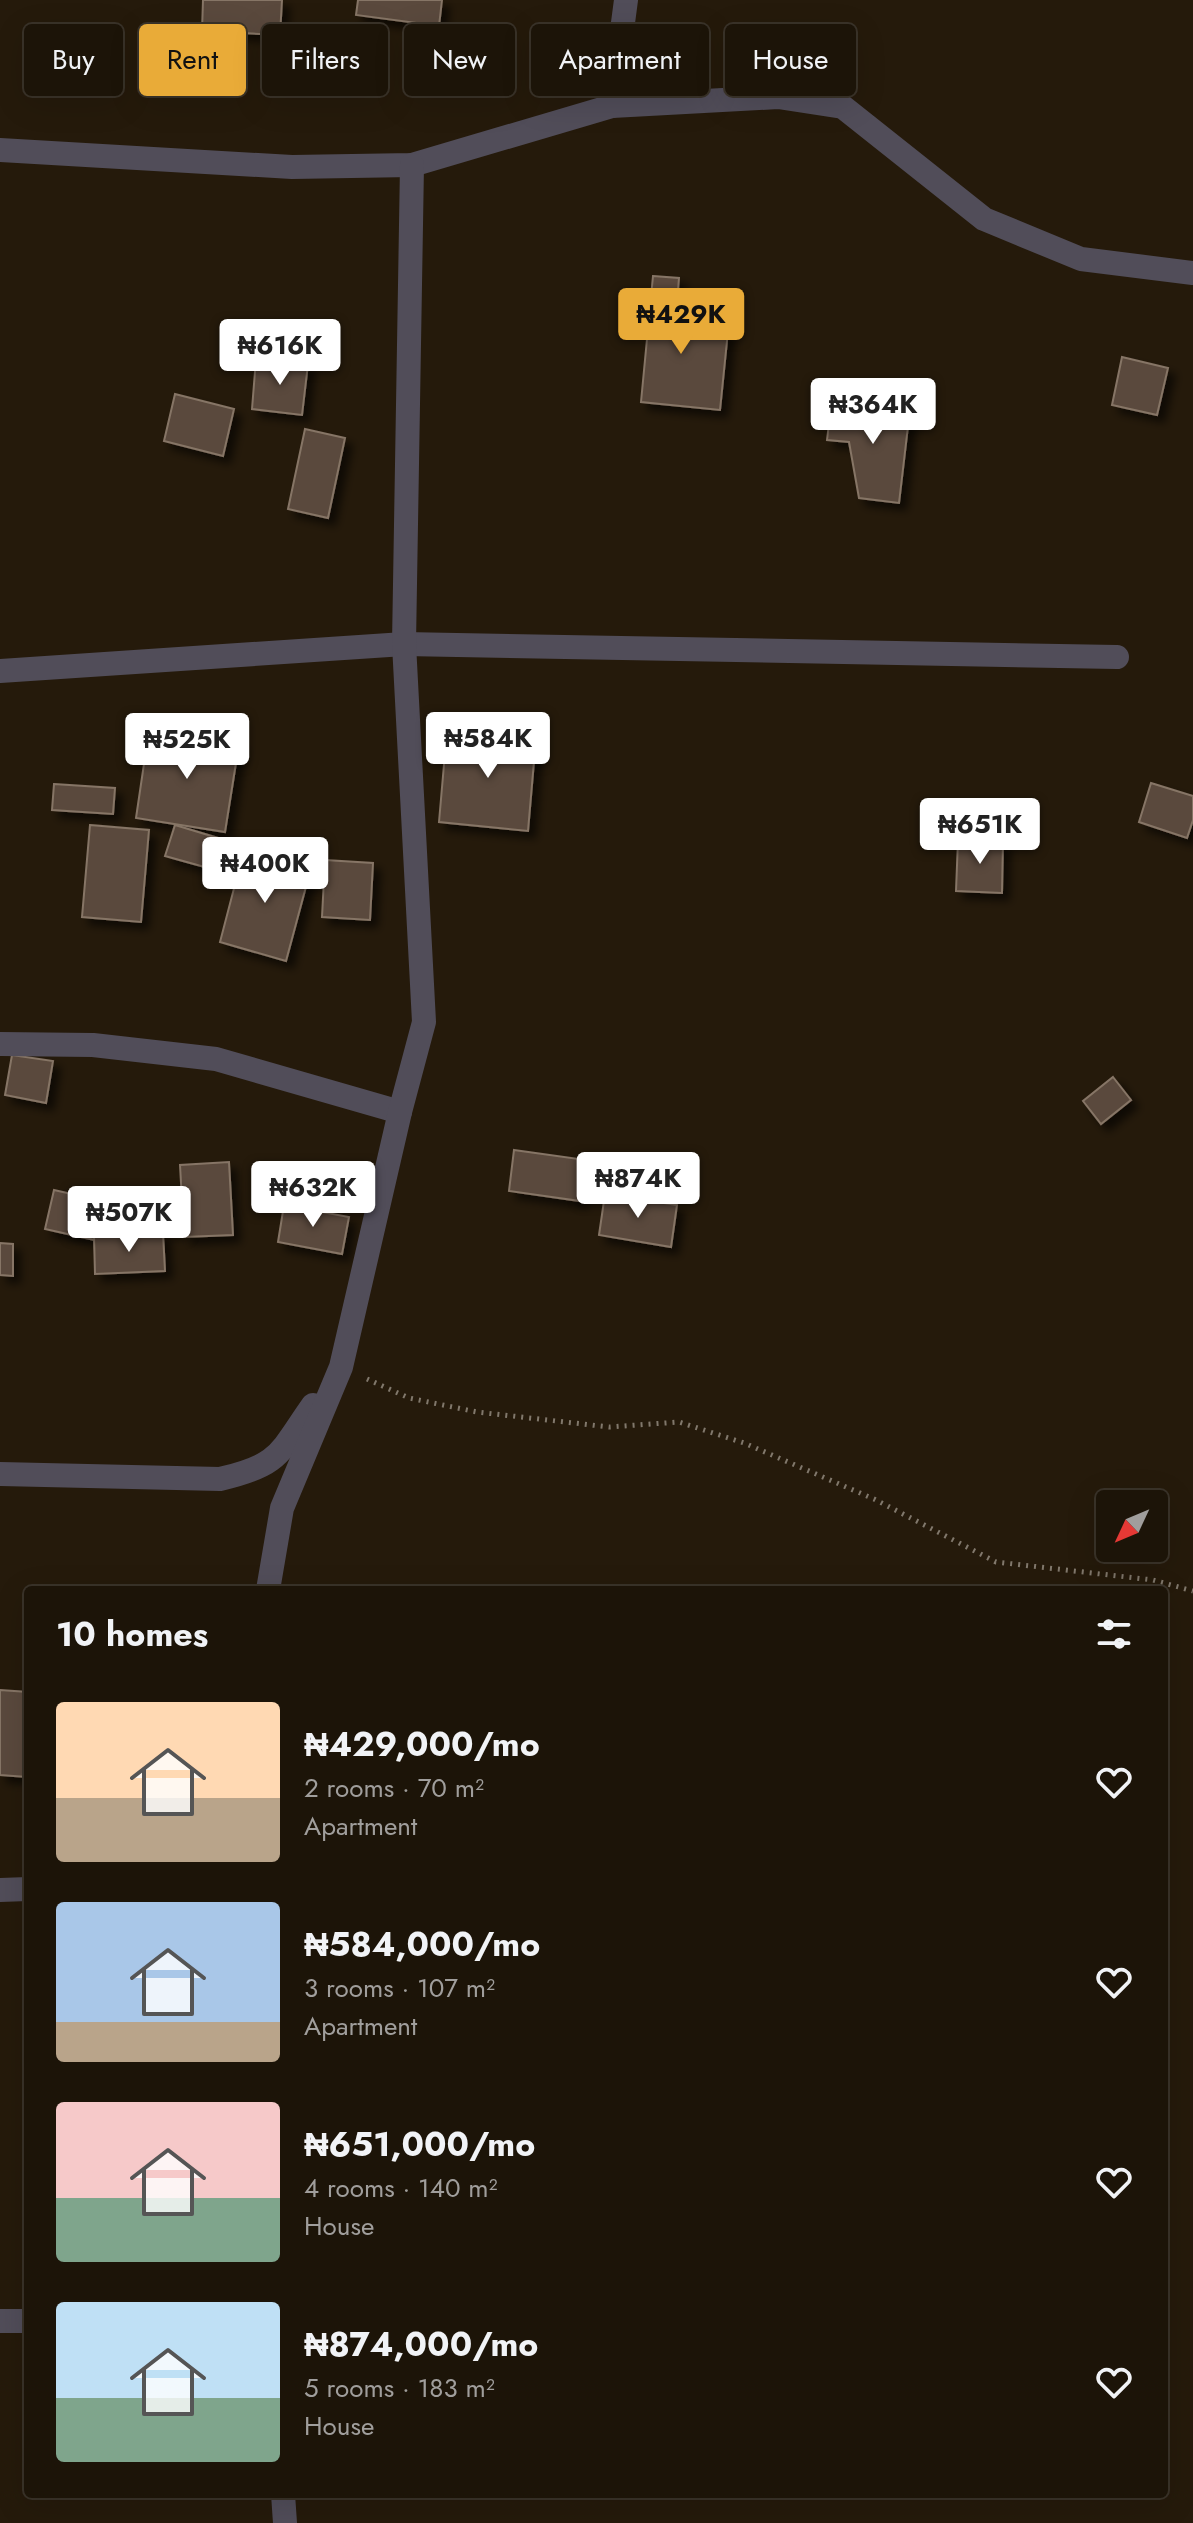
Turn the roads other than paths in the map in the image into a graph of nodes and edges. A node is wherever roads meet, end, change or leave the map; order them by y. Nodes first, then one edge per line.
1 (626, 0) edge
2 (612, 106) junction
3 (0, 150) edge
4 (412, 165) junction
5 (1193, 273) edge
6 (404, 644) junction
7 (1117, 657) dead end
8 (0, 671) edge
9 (0, 1044) edge
10 (400, 1112) junction
11 (341, 1367) junction
12 (0, 1474) edge
13 (269, 1586) edge
14 (24, 1889) edge
15 (0, 1890) edge
16 (0, 2321) edge
17 (24, 2321) edge
18 (283, 2498) edge
19 (285, 2523) edge

1 - 2 street
2 - 4 street
2 - 5 street
3 - 4 street
4 - 6 street
6 - 7 street
6 - 8 street
6 - 10 street
9 - 10 street
10 - 11 street
11 - 12 street
11 - 13 street
14 - 15 street
16 - 17 street
18 - 19 street

